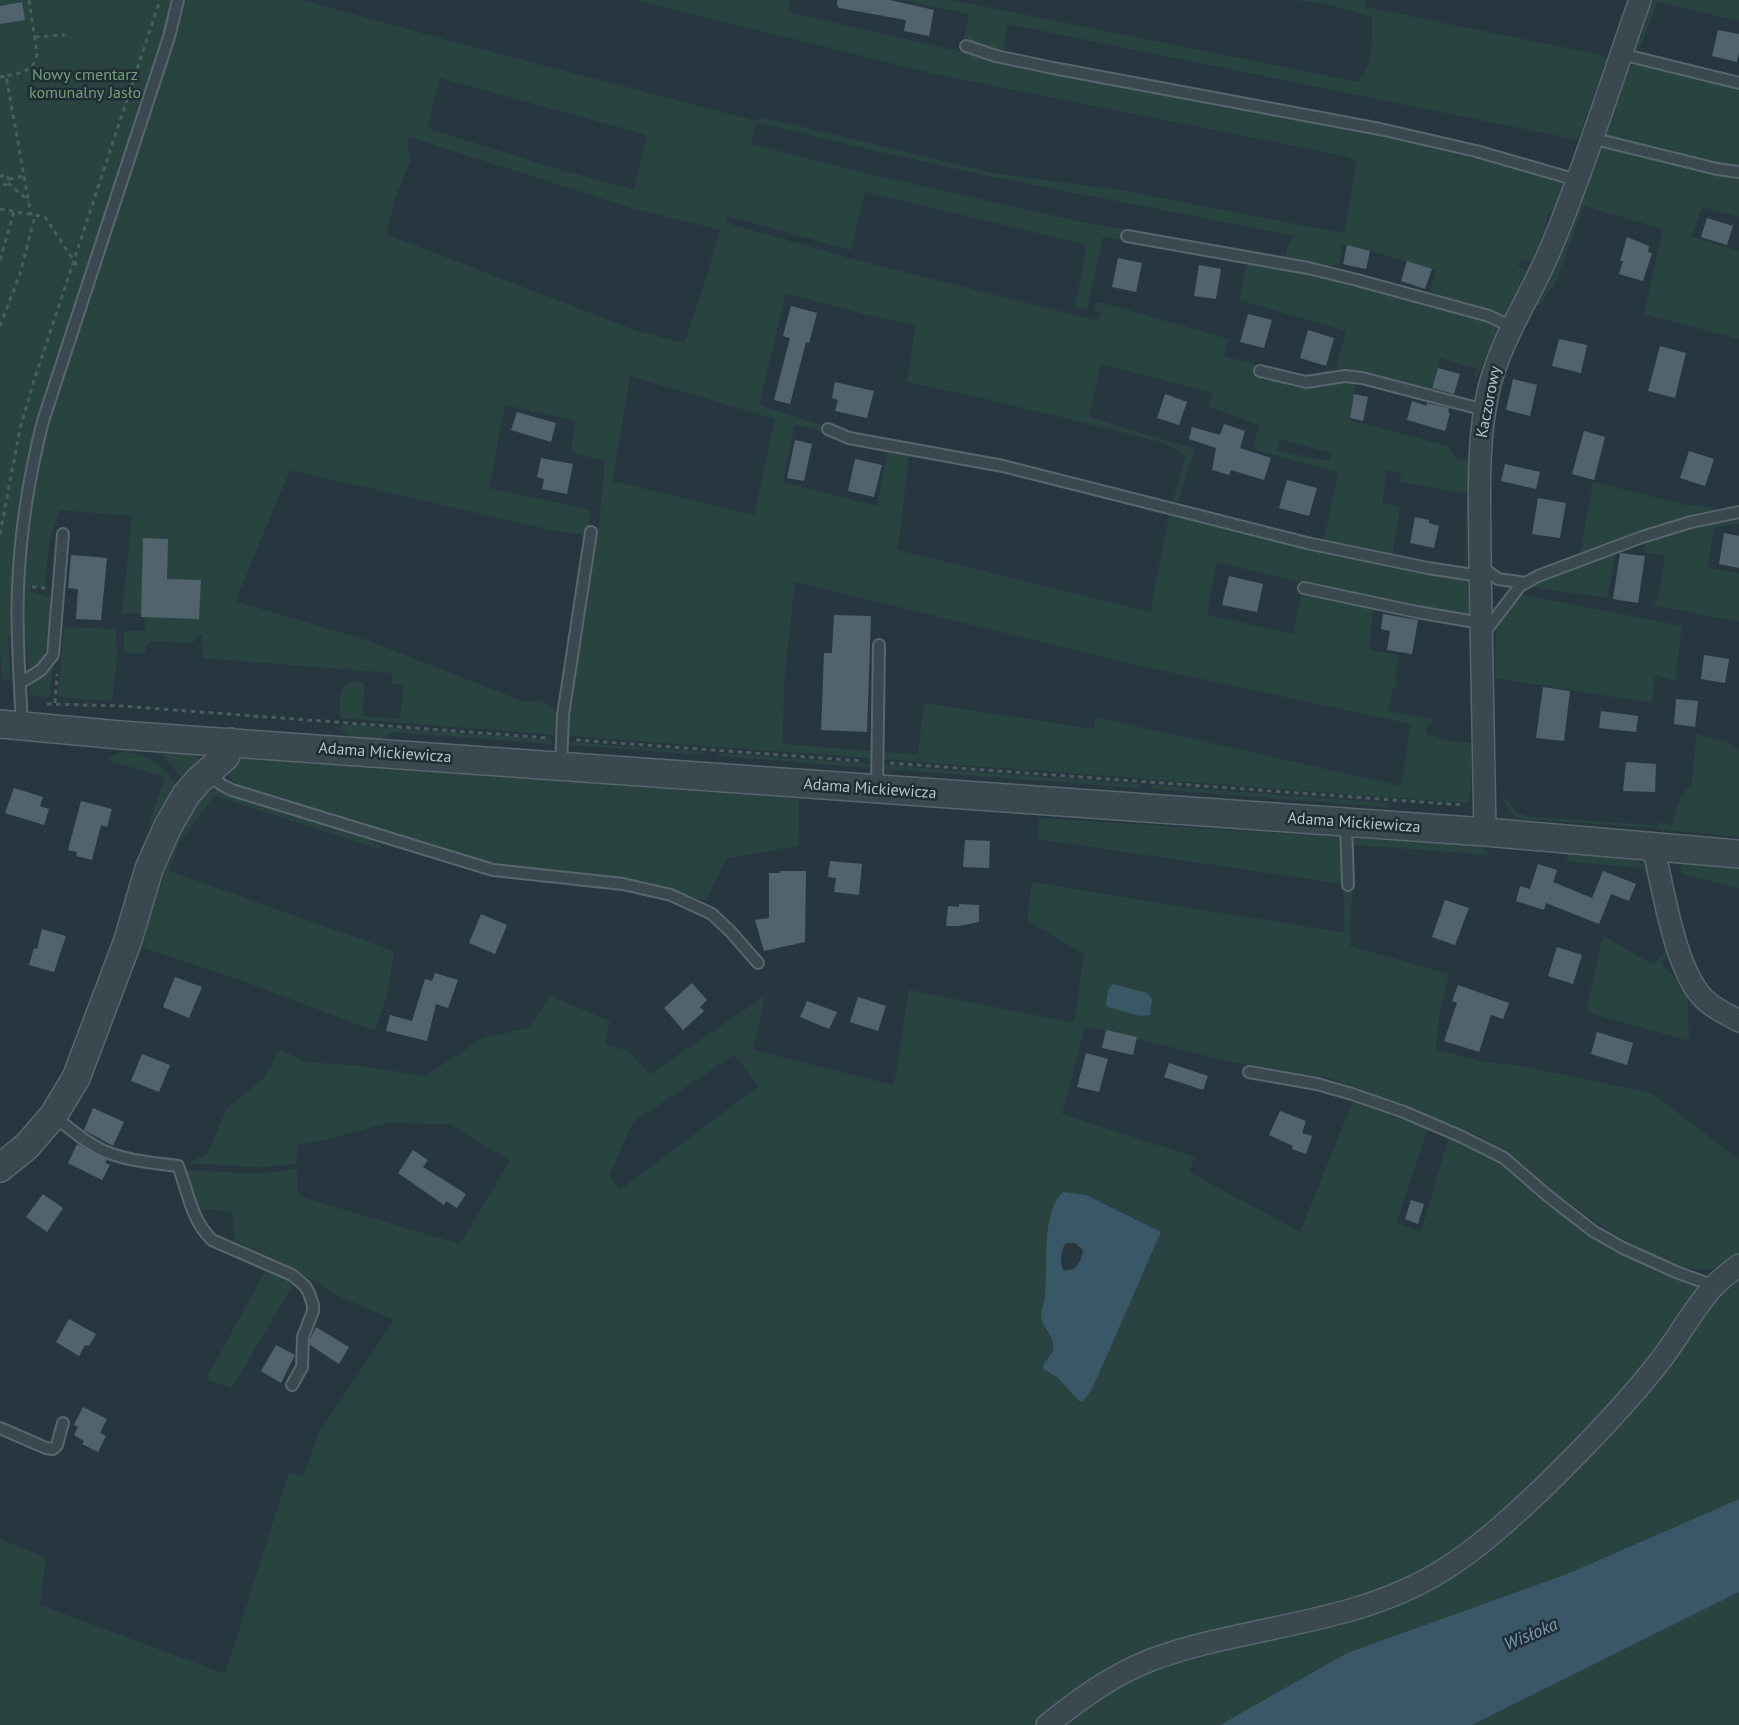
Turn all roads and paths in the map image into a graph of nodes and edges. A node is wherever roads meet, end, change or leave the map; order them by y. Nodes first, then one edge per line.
1 (29, 0) edge
2 (160, 0) edge
3 (178, 0) edge
4 (1640, 0) edge
5 (65, 35) dead end
6 (34, 37) junction
7 (966, 46) dead end
8 (1621, 54) junction
9 (6, 76) junction
10 (0, 77) edge
11 (1739, 83) edge
12 (1591, 138) junction
13 (1739, 172) edge
14 (26, 176) junction
15 (0, 177) edge
16 (1577, 180) junction
17 (9, 181) junction
18 (0, 182) edge
19 (30, 201) junction
20 (0, 210) edge
21 (14, 212) junction
22 (34, 215) junction
23 (1127, 236) dead end
24 (0, 260) edge
25 (74, 261) junction
26 (92, 275) junction
27 (0, 326) edge
28 (1512, 327) junction
29 (1260, 371) dead end
30 (1485, 410) junction
31 (828, 429) dead end
32 (1739, 512) edge
33 (591, 532) dead end
34 (0, 534) edge
35 (63, 534) dead end
36 (1480, 571) junction
37 (1526, 583) junction
38 (18, 586) junction
39 (1304, 588) dead end
40 (59, 589) junction
41 (1481, 630) junction
42 (879, 645) dead end
43 (20, 683) junction
44 (14, 718) edge
45 (562, 739) junction
46 (230, 742) junction
47 (877, 762) junction
48 (561, 766) junction
49 (207, 773) junction
50 (877, 789) junction
51 (1462, 805) dead end
52 (1346, 823) junction
53 (1485, 832) junction
54 (1653, 847) junction
55 (1739, 854) edge
56 (1348, 885) dead end
57 (758, 963) dead end
58 (1739, 1021) edge
59 (1249, 1072) dead end
60 (53, 1116) junction
61 (0, 1168) edge
62 (1739, 1265) edge
63 (1714, 1286) junction
64 (292, 1385) dead end
65 (63, 1423) dead end
66 (0, 1428) edge
67 (1047, 1725) edge

1 - 6 path
2 - 25 path
3 - 26 lane
4 - 8 street, Kaczorowy
5 - 6 path
6 - 9 path
7 - 16 lane
8 - 11 lane
8 - 12 street, Kaczorowy
9 - 10 path
9 - 14 path
12 - 13 lane
12 - 16 street, Kaczorowy
14 - 17 path
14 - 19 path
15 - 17 path
16 - 28 street, Kaczorowy
17 - 18 path
17 - 19 path
19 - 22 path
20 - 21 path
21 - 22 path
21 - 24 path
22 - 25 path
22 - 27 path
23 - 28 lane
25 - 26 path
25 - 34 path
26 - 38 lane
28 - 30 street, Kaczorowy
29 - 30 lane
30 - 36 street, Kaczorowy
31 - 36 lane
32 - 37 lane
33 - 45 lane
35 - 40 lane
36 - 37 lane
36 - 41 street, Kaczorowy
37 - 41 lane
38 - 40 path
38 - 43 lane
39 - 41 lane
40 - 43 lane
41 - 53 street, Kaczorowy
42 - 47 lane
43 - 44 lane
44 - 45 path
44 - 46 street, Adama Mickiewicza
45 - 47 path
45 - 48 lane
46 - 48 street, Adama Mickiewicza
46 - 49 street
47 - 50 lane
47 - 51 path
48 - 50 street, Adama Mickiewicza
49 - 57 lane
49 - 60 street
50 - 52 street, Adama Mickiewicza
52 - 53 street, Adama Mickiewicza
52 - 56 lane
53 - 54 street, Adama Mickiewicza
54 - 55 street, Adama Mickiewicza
54 - 58 street
59 - 63 lane
60 - 61 street
60 - 64 lane
62 - 63 street
63 - 67 street
65 - 66 lane

